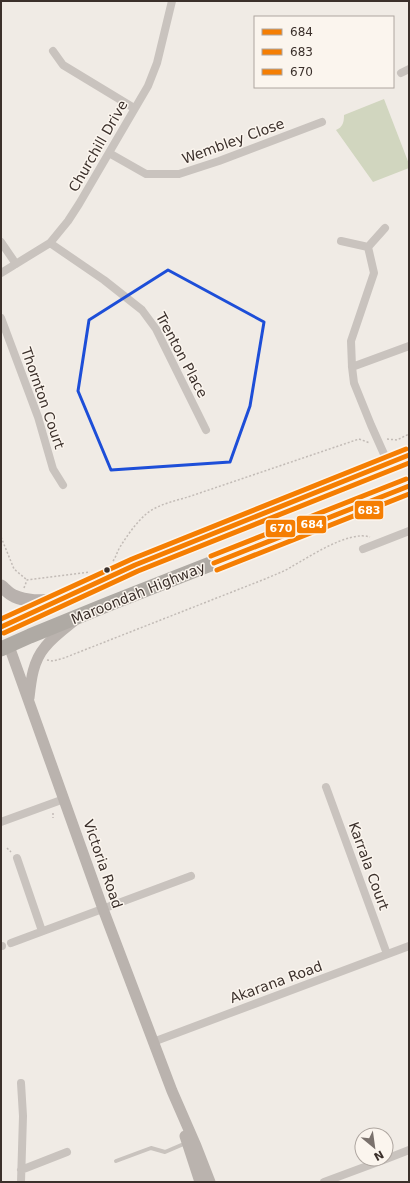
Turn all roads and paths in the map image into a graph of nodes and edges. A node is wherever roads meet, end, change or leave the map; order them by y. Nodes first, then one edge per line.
1 (172, 1) edge
2 (53, 51) dead end
3 (134, 108) junction
4 (322, 122) dead end
5 (109, 153) junction
6 (385, 228) dead end
7 (340, 241) dead end
8 (1, 242) edge
9 (50, 243) junction
10 (368, 247) junction
11 (16, 264) junction
12 (1, 272) edge
13 (1, 318) edge
14 (409, 346) edge
15 (352, 367) junction
16 (206, 430) dead end
17 (409, 434) edge
18 (378, 441) junction
19 (409, 455) edge
20 (388, 463) junction
21 (63, 485) dead end
22 (409, 486) edge
23 (409, 531) edge
24 (1, 537) edge
25 (376, 544) junction
26 (363, 549) dead end
27 (112, 562) dead end
28 (92, 572) dead end
29 (27, 580) junction
30 (1, 586) edge
31 (20, 598) junction
32 (60, 600) junction
33 (79, 617) junction
34 (1, 626) edge
35 (5, 648) edge
36 (38, 657) junction
37 (29, 702) junction
38 (326, 787) dead end
39 (64, 799) junction
40 (53, 813) dead end
41 (53, 818) dead end
42 (1, 822) edge
43 (17, 858) dead end
44 (191, 876) dead end
45 (103, 909) junction
46 (42, 931) junction
47 (11, 943) dead end
48 (409, 946) edge
49 (387, 954) junction
50 (153, 1042) junction
51 (21, 1083) dead end
52 (172, 1092) junction
53 (187, 1143) junction
54 (409, 1150) edge
55 (67, 1152) dead end
56 (394, 1156) edge
57 (116, 1162) dead end
58 (364, 1167) edge
59 (21, 1170) junction
60 (21, 1182) edge
61 (200, 1182) edge
62 (210, 1182) edge
63 (324, 1182) edge

1 - 3 street, Churchill Drive
2 - 3 street
3 - 5 street, Churchill Drive
4 - 5 street, Wembley Close
5 - 9 street, Churchill Drive
6 - 10 street
7 - 10 street
8 - 11 street
9 - 11 street, Churchill Drive
9 - 16 street, Trenton Place
10 - 15 street
11 - 12 street, Churchill Drive
13 - 21 street, Thornton Court
14 - 15 street
15 - 18 street
17 - 18 path
18 - 20 street
18 - 27 path
19 - 20 highway, Maroondah Highway
20 - 32 highway, Maroondah Highway
22 - 33 highway, Maroondah Highway
23 - 25 street
24 - 29 path
25 - 26 street
25 - 36 path
28 - 29 path
29 - 31 path
30 - 31 main road
31 - 32 main road
32 - 34 highway, Maroondah Highway
33 - 35 highway, Maroondah Highway
33 - 36 main road
34 - 35 highway
35 - 37 main road, Victoria Road
36 - 37 main road
37 - 39 main road, Victoria Road
38 - 49 street, Karrala Court
39 - 42 street
39 - 45 main road, Victoria Road
40 - 41 path
43 - 46 street
44 - 45 street
45 - 46 street
45 - 50 main road, Victoria Road
46 - 47 street
48 - 49 street, Akarana Road
49 - 50 street, Akarana Road
50 - 52 main road, Victoria Road
51 - 59 street
52 - 53 main road, Victoria Road
52 - 62 main road, Victoria Road
53 - 57 lane
53 - 61 main road, Victoria Road
54 - 56 street
55 - 59 street
58 - 63 street
59 - 60 street

